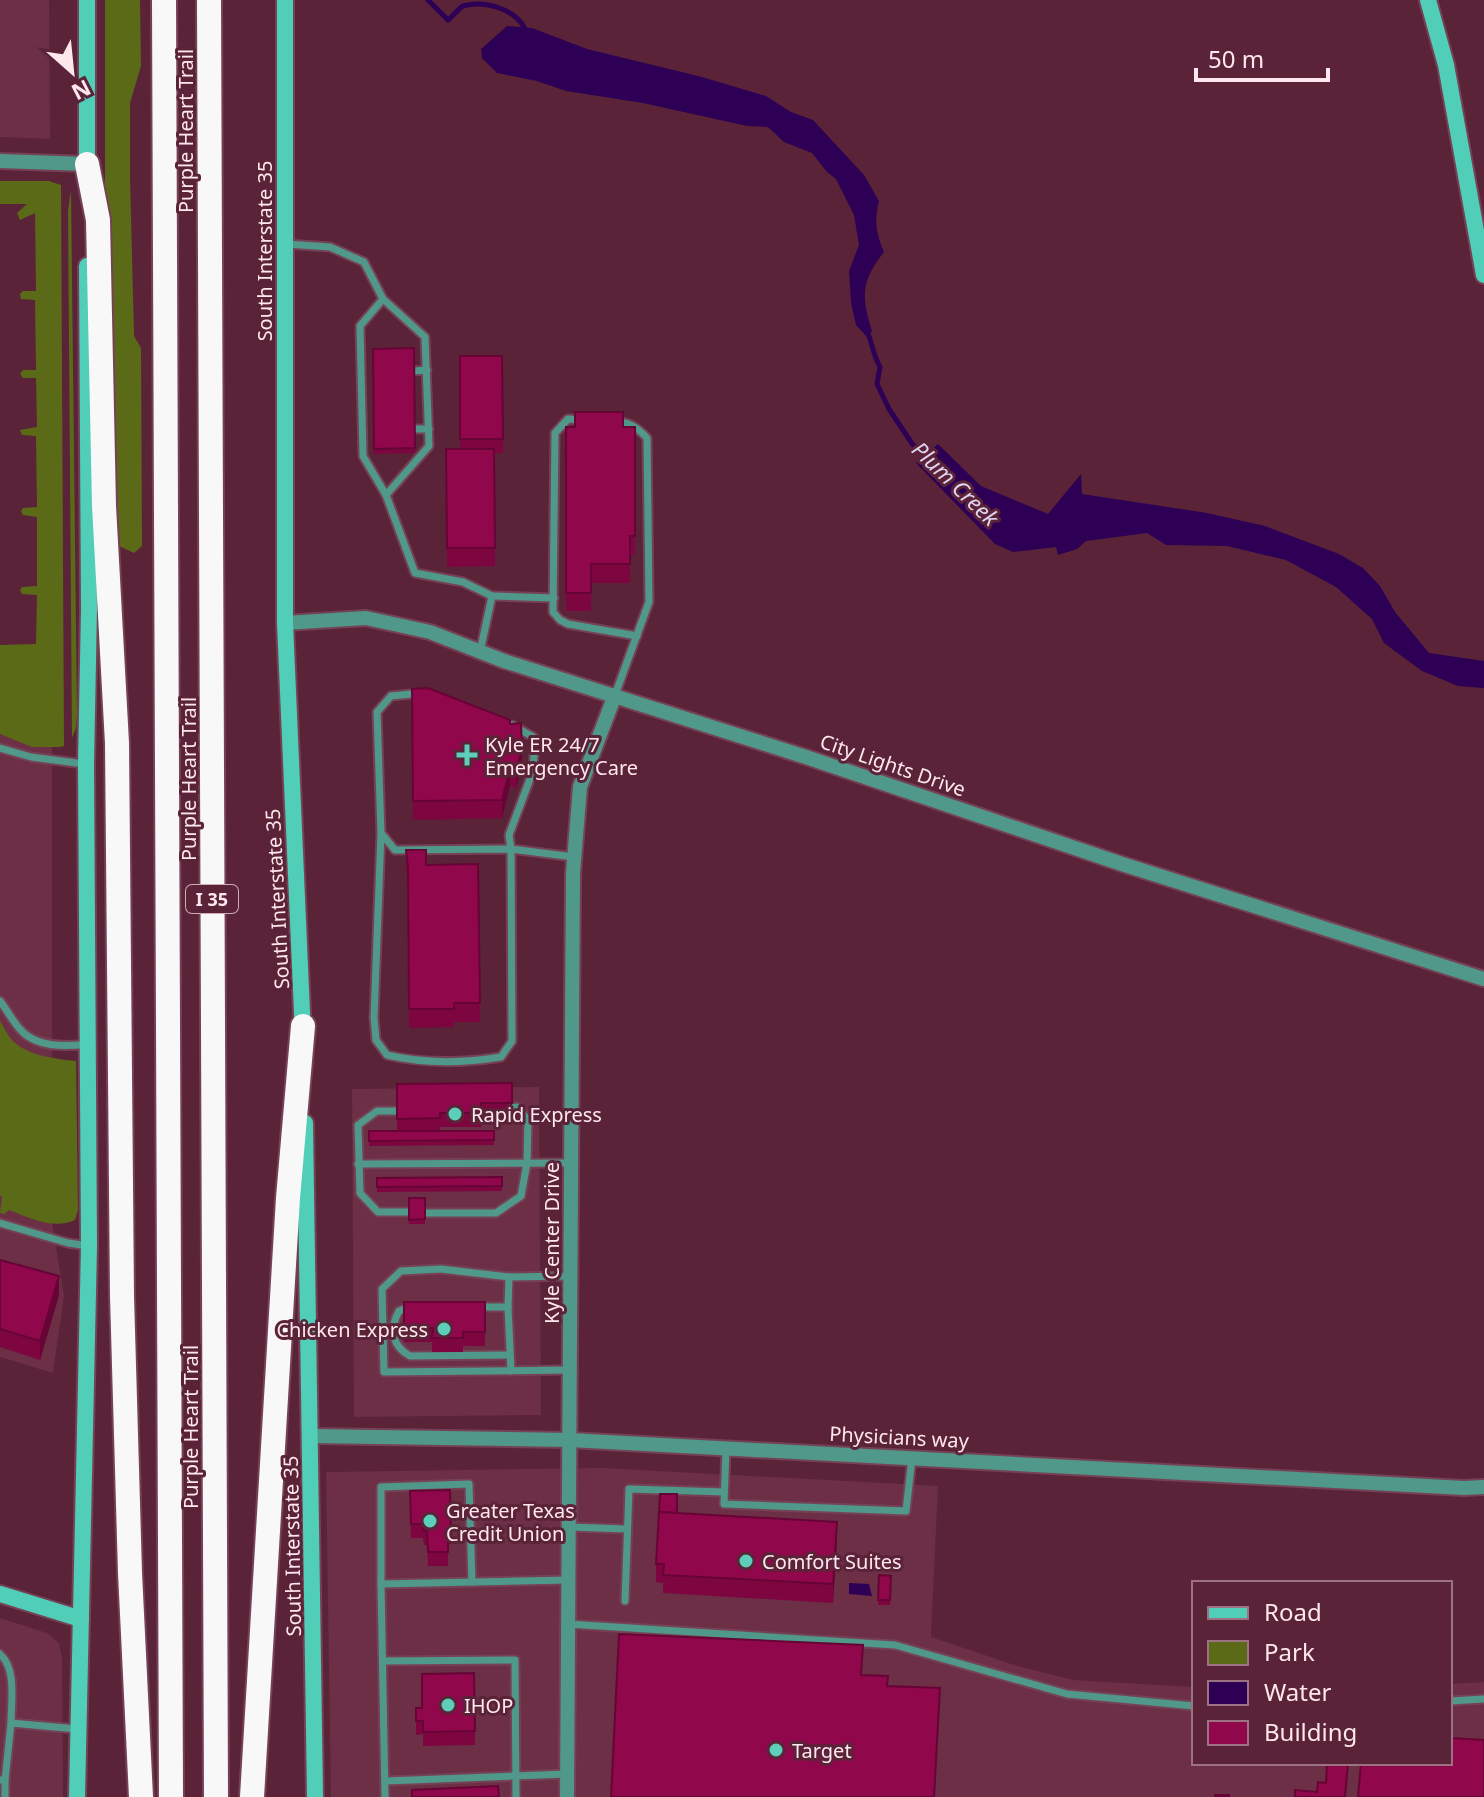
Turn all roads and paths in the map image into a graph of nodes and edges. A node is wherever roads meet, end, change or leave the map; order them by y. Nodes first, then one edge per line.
1 (87, 0) edge
2 (164, 0) edge
3 (209, 0) edge
4 (285, 0) edge
5 (1428, 0) edge
6 (0, 161) edge
7 (87, 164) junction
8 (284, 244) junction
9 (1484, 275) edge
10 (383, 299) junction
11 (427, 370) junction
12 (414, 371) edge
13 (374, 372) edge
14 (361, 373) junction
15 (362, 401) junction
16 (374, 401) edge
17 (414, 401) edge
18 (428, 401) junction
19 (597, 421) edge
20 (612, 421) edge
21 (414, 429) edge
22 (429, 429) junction
23 (374, 430) edge
24 (362, 431) junction
25 (386, 495) junction
26 (492, 596) junction
27 (554, 598) junction
28 (285, 623) junction
29 (637, 636) junction
30 (480, 652) junction
31 (615, 695) junction
32 (425, 698) edge
33 (508, 724) edge
34 (0, 748) edge
35 (86, 764) junction
36 (381, 833) junction
37 (511, 849) junction
38 (574, 857) junction
39 (1484, 979) edge
40 (0, 1001) edge
41 (303, 1026) junction
42 (88, 1044) junction
43 (512, 1108) edge
44 (397, 1111) edge
45 (527, 1163) junction
46 (571, 1163) junction
47 (358, 1164) junction
48 (409, 1212) edge
49 (425, 1213) edge
50 (0, 1223) edge
51 (89, 1246) junction
52 (570, 1276) junction
53 (509, 1277) junction
54 (412, 1306) edge
55 (476, 1307) edge
56 (508, 1307) junction
57 (509, 1355) junction
58 (570, 1370) junction
59 (511, 1371) junction
60 (311, 1436) junction
61 (570, 1440) junction
62 (726, 1448) junction
63 (912, 1458) junction
64 (1484, 1487) edge
65 (724, 1492) junction
66 (569, 1527) junction
67 (627, 1529) junction
68 (568, 1580) junction
69 (472, 1582) junction
70 (381, 1584) junction
71 (0, 1594) edge
72 (625, 1601) dead end
73 (81, 1619) junction
74 (567, 1624) junction
75 (0, 1654) edge
76 (383, 1661) junction
77 (1484, 1699) edge
78 (1452, 1701) edge
79 (1192, 1706) edge
80 (11, 1723) junction
81 (79, 1729) junction
82 (566, 1774) junction
83 (516, 1776) junction
84 (2, 1780) edge
85 (385, 1781) junction
86 (5, 1797) edge
87 (77, 1797) edge
88 (141, 1797) edge
89 (171, 1797) edge
90 (216, 1797) edge
91 (252, 1797) edge
92 (315, 1797) edge
93 (385, 1797) edge
94 (516, 1797) edge
95 (567, 1797) edge

1 - 7 main road
2 - 89 highway, Purple Heart Trail / I 35
3 - 90 highway, Purple Heart Trail / I 35
4 - 8 main road, South Interstate 35
5 - 9 main road
6 - 7 street
7 - 35 main road
7 - 88 highway
8 - 10 lane
8 - 28 main road, South Interstate 35
10 - 11 lane
10 - 14 lane
11 - 12 lane
11 - 18 lane
13 - 14 lane
14 - 15 lane
15 - 16 lane
15 - 24 lane
17 - 18 lane
18 - 22 lane
19 - 27 lane
20 - 29 lane
21 - 22 lane
22 - 25 lane
23 - 24 lane
24 - 25 lane
25 - 26 lane
26 - 27 lane
26 - 30 lane
27 - 29 lane
28 - 30 street, City Lights Drive
28 - 41 main road, South Interstate 35
29 - 31 lane
30 - 31 street, City Lights Drive
31 - 38 street, Kyle Center Drive
31 - 39 street, City Lights Drive
32 - 36 lane
33 - 37 lane
34 - 35 lane
35 - 42 main road
36 - 37 lane
36 - 37 lane
37 - 38 lane
38 - 46 street, Kyle Center Drive
40 - 42 lane
41 - 60 main road, South Interstate 35
41 - 91 highway
42 - 51 main road
43 - 45 lane
44 - 47 lane
45 - 46 lane
45 - 47 lane
45 - 49 lane
46 - 52 street, Kyle Center Drive
47 - 48 lane
50 - 51 lane
51 - 73 main road
52 - 53 lane
52 - 58 street, Kyle Center Drive
53 - 56 lane
53 - 59 lane
54 - 57 lane
55 - 56 lane
56 - 57 lane
57 - 59 lane
58 - 59 lane
58 - 61 street, Kyle Center Drive
60 - 61 street, Physicians way
60 - 92 main road, South Interstate 35
61 - 62 street, Physicians way
61 - 66 street, Kyle Center Drive
62 - 63 street, Physicians way
62 - 65 lane
63 - 64 street, Physicians way
63 - 65 lane
65 - 67 lane
66 - 67 lane
66 - 68 street, Kyle Center Drive
67 - 72 lane
68 - 69 lane
68 - 74 street, Kyle Center Drive
69 - 70 lane
69 - 70 lane
70 - 76 lane
71 - 73 main road
73 - 81 main road
74 - 79 lane
74 - 82 street, Kyle Center Drive
75 - 80 lane
76 - 83 lane
76 - 85 lane
77 - 78 lane
80 - 81 lane
80 - 84 lane
81 - 87 main road
82 - 83 lane
82 - 95 street, Kyle Center Drive
83 - 85 lane
83 - 94 lane
84 - 86 lane
85 - 93 lane

